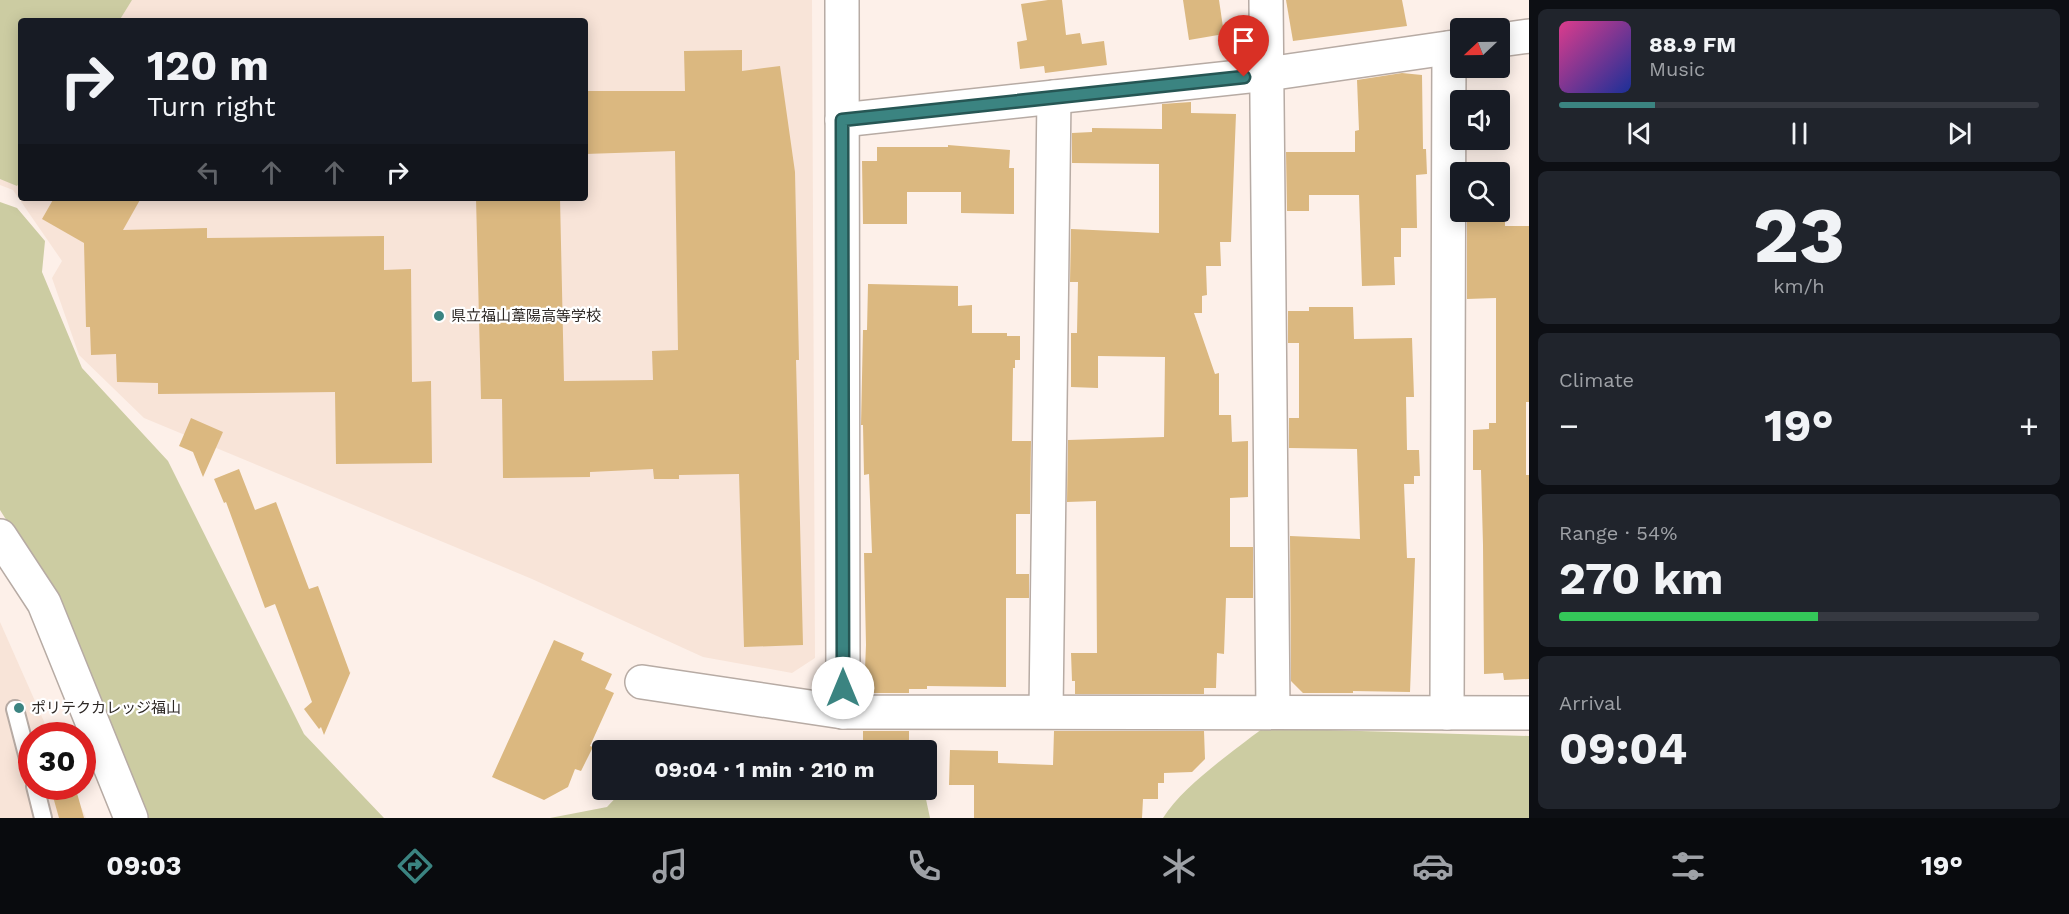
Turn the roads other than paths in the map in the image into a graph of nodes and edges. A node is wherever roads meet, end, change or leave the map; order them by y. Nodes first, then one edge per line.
1 (842, 0) edge
2 (1266, 0) edge
3 (1529, 36) edge
4 (1510, 39) edge
5 (1450, 48) edge
6 (1267, 74) junction
7 (1455, 78) edge
8 (1054, 97) junction
9 (842, 120) junction
10 (0, 536) edge
11 (642, 682) dead end
12 (15, 709) dead end
13 (1046, 711) junction
14 (1273, 711) junction
15 (843, 712) junction
16 (1447, 713) junction
17 (1529, 713) edge
18 (18, 722) edge
19 (38, 800) edge
20 (43, 818) edge
21 (131, 818) edge

1 - 9 street
2 - 6 street
3 - 4 street
5 - 6 street
6 - 8 street
6 - 14 street
7 - 16 street
8 - 9 street
8 - 13 street
9 - 15 street
10 - 21 street
11 - 15 street
12 - 18 lane
13 - 14 street
13 - 15 street
14 - 16 street
16 - 17 street
19 - 20 lane

